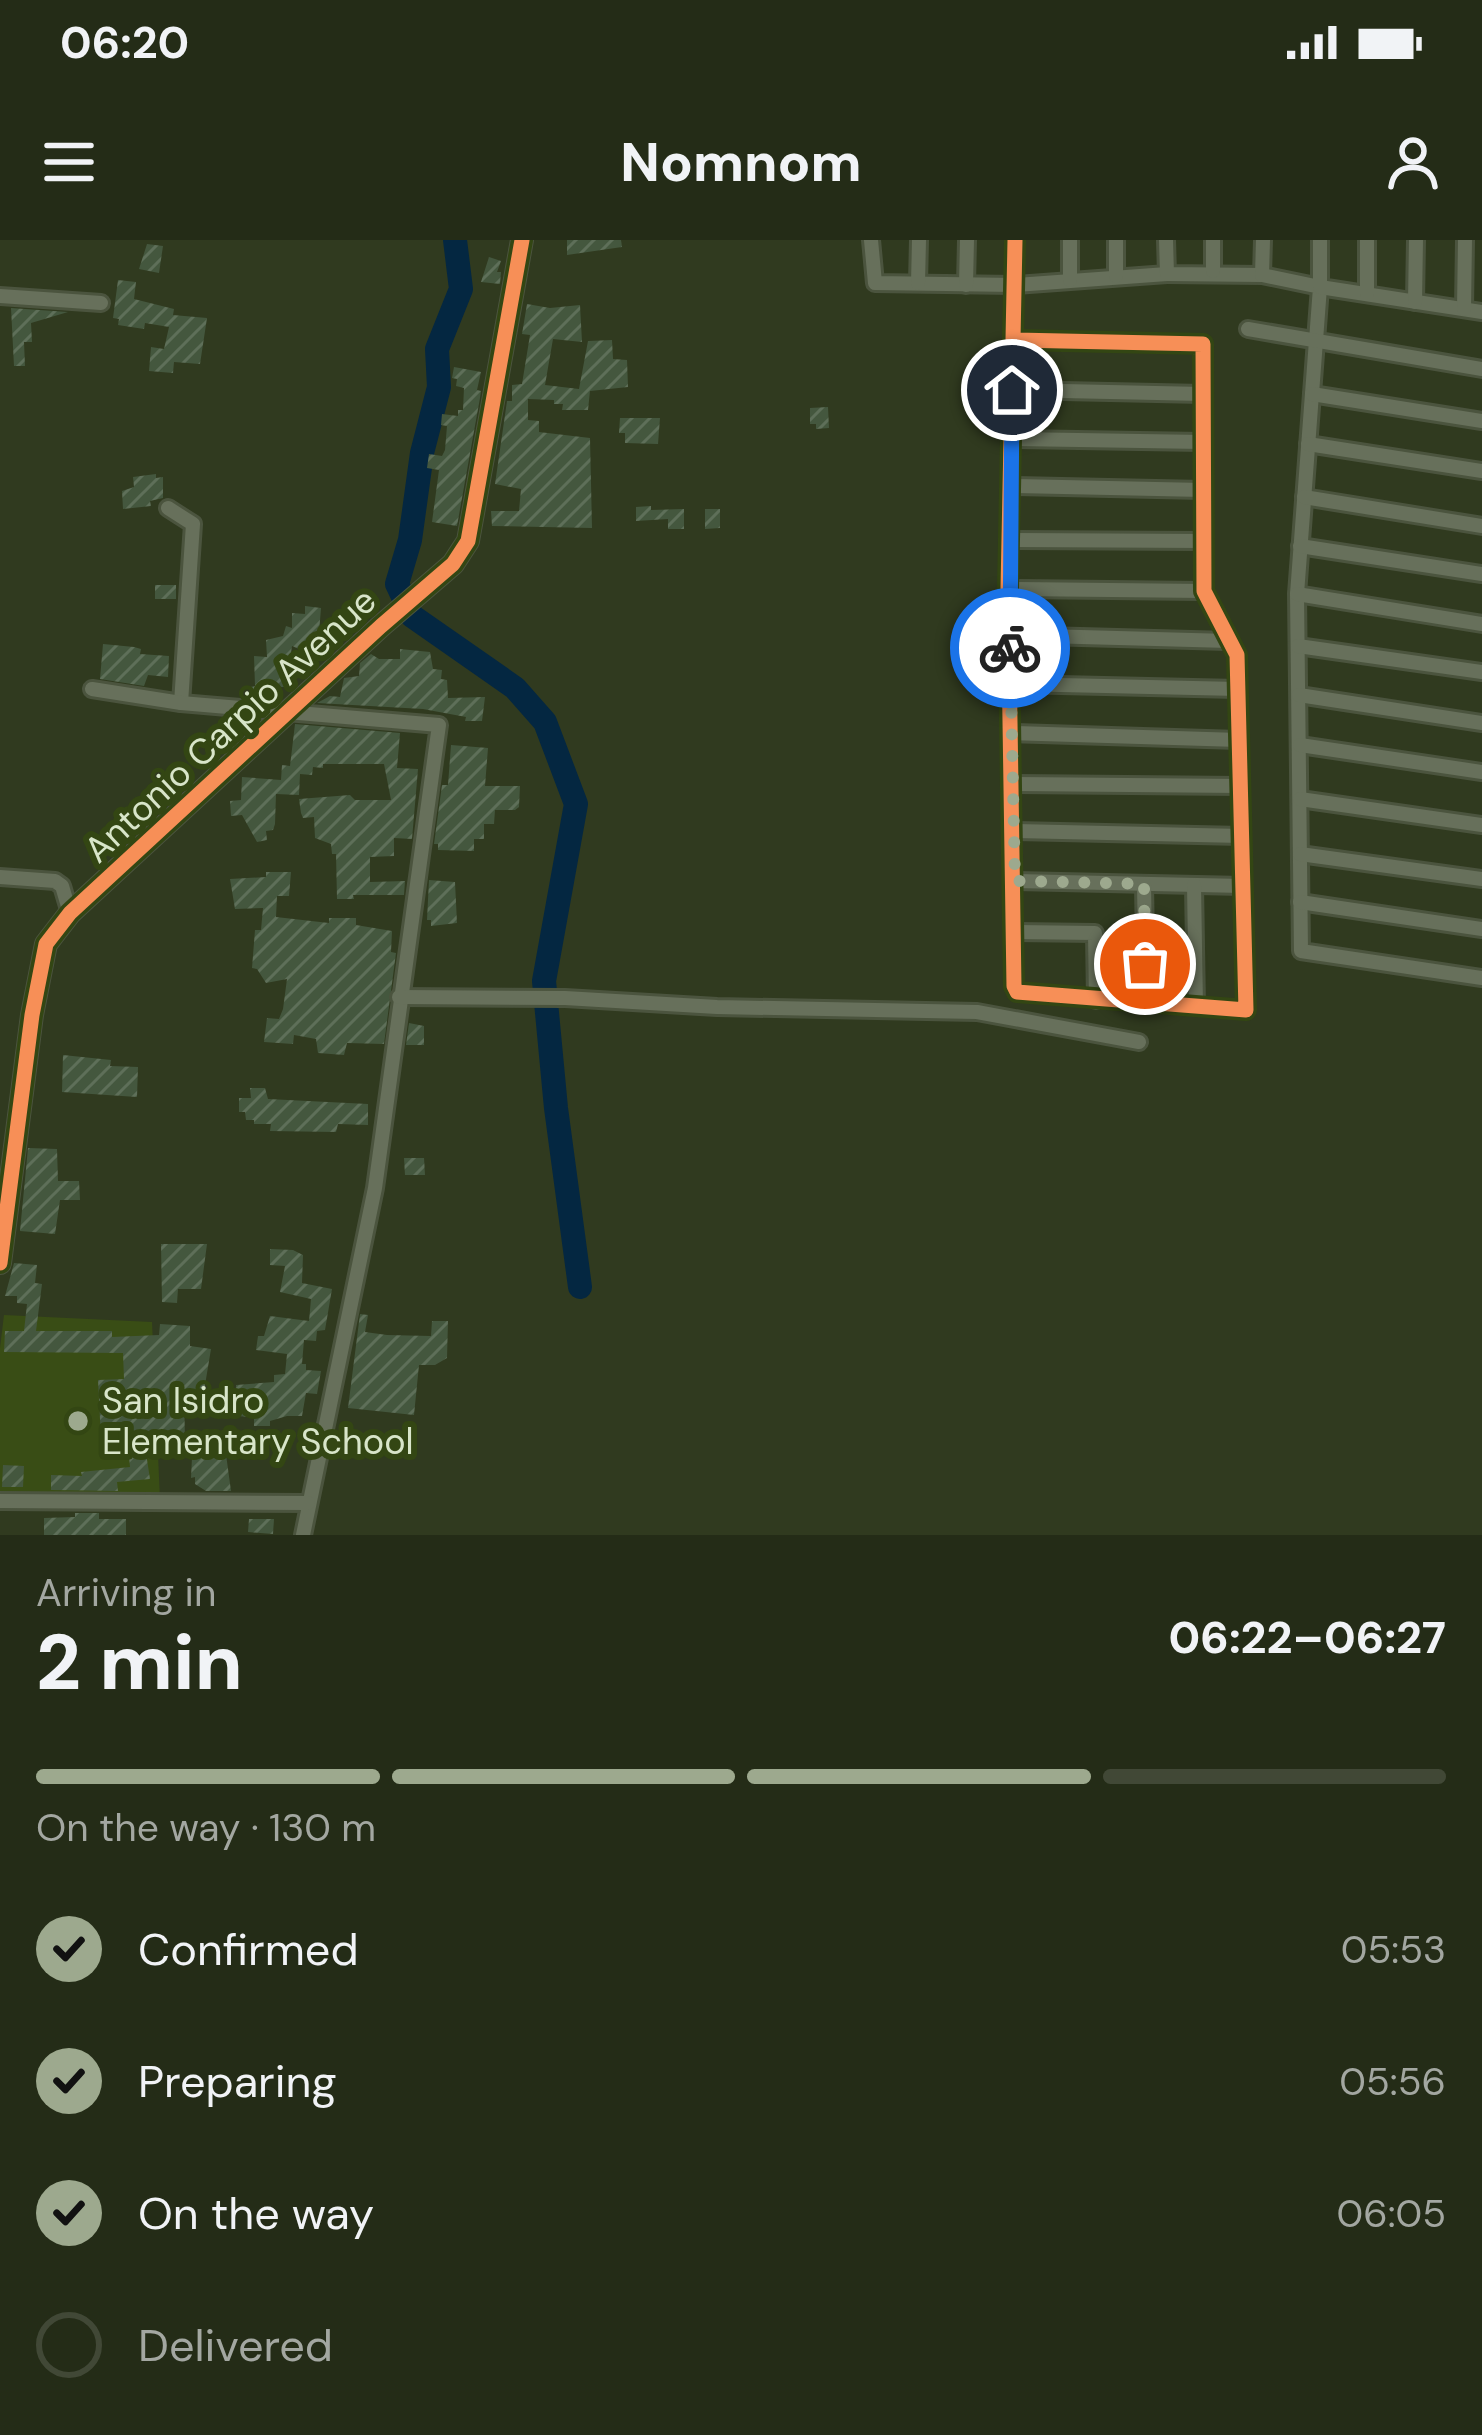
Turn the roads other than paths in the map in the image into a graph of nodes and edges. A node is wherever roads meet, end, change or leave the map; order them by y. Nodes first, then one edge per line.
1 (522, 240) edge
2 (871, 240) edge
3 (920, 240) edge
4 (967, 240) edge
5 (1015, 240) edge
6 (1070, 240) edge
7 (1116, 240) edge
8 (1166, 240) edge
9 (1213, 240) edge
10 (1263, 240) edge
11 (1319, 240) edge
12 (1367, 240) edge
13 (1416, 240) edge
14 (1466, 240) edge
15 (1213, 272) junction
16 (1167, 274) junction
17 (1262, 275) junction
18 (1116, 276) junction
19 (1070, 280) junction
20 (918, 284) junction
21 (967, 285) junction
22 (1015, 285) junction
23 (1320, 287) junction
24 (1366, 294) junction
25 (0, 296) edge
26 (1415, 302) junction
27 (101, 303) dead end
28 (1464, 309) junction
29 (1482, 312) edge
30 (1248, 329) dead end
31 (1014, 340) junction
32 (1316, 340) junction
33 (1482, 369) edge
34 (1012, 390) junction
35 (1203, 394) junction
36 (1312, 394) junction
37 (1482, 421) edge
38 (1012, 439) junction
39 (1203, 442) junction
40 (1308, 444) junction
41 (1482, 471) edge
42 (1011, 486) junction
43 (1203, 490) junction
44 (1304, 497) junction
45 (168, 508) dead end
46 (1482, 526) edge
47 (1010, 540) junction
48 (1204, 541) junction
49 (1300, 546) junction
50 (1482, 574) edge
51 (1008, 589) junction
52 (1204, 591) junction
53 (1297, 594) junction
54 (1482, 624) edge
55 (1010, 635) junction
56 (1229, 641) junction
57 (1298, 646) junction
58 (1482, 672) edge
59 (1011, 684) junction
60 (92, 688) dead end
61 (1238, 689) junction
62 (1299, 695) junction
63 (182, 703) junction
64 (291, 712) junction
65 (1482, 722) edge
66 (1012, 733) junction
67 (1239, 740) junction
68 (1300, 745) junction
69 (1482, 772) edge
70 (1013, 784) junction
71 (1240, 786) junction
72 (1300, 799) junction
73 (1482, 825) edge
74 (1014, 831) junction
75 (1242, 836) junction
76 (1300, 854) junction
77 (0, 878) edge
78 (1482, 879) edge
79 (1015, 881) junction
80 (1144, 884) junction
81 (1194, 885) junction
82 (1243, 886) junction
83 (1300, 902) junction
84 (70, 913) junction
85 (1482, 928) edge
86 (1015, 932) junction
87 (1482, 978) edge
88 (399, 997) junction
89 (1096, 1000) junction
90 (1146, 1004) junction
91 (1196, 1007) junction
92 (1139, 1042) dead end
93 (0, 1263) edge
94 (0, 1501) edge
95 (308, 1503) junction
96 (303, 1535) edge

1 - 64 street, Antonio Carpio Avenue
2 - 20 street
3 - 20 street
4 - 21 street
5 - 22 street
6 - 19 street
7 - 18 street
8 - 16 street
9 - 15 street
10 - 17 street
11 - 23 street
12 - 24 street
13 - 26 street
14 - 28 street
15 - 16 street
15 - 17 street
16 - 18 street
17 - 23 street
18 - 19 street
19 - 22 street
20 - 21 street
21 - 22 street
22 - 31 street
23 - 24 street
23 - 32 street
24 - 26 street
25 - 27 street
26 - 28 street
28 - 29 street
30 - 32 street
31 - 34 street
31 - 35 street
32 - 33 street
32 - 36 street
34 - 35 street
34 - 38 street
35 - 39 street
36 - 37 street
36 - 40 street
38 - 39 street
38 - 42 street
39 - 43 street
40 - 41 street
40 - 44 street
42 - 43 street
42 - 47 street
43 - 48 street
44 - 46 street
44 - 49 street
45 - 63 street
47 - 48 street
47 - 51 street
48 - 52 street
49 - 50 street
49 - 53 street
51 - 52 street
51 - 55 street
52 - 56 street
53 - 54 street
53 - 57 street
55 - 56 street
55 - 59 street
56 - 61 street
57 - 58 street
57 - 62 street
59 - 61 street
59 - 66 street
60 - 63 street
61 - 67 street
62 - 65 street
62 - 68 street
63 - 64 street
64 - 84 street, Antonio Carpio Avenue
64 - 88 street
66 - 67 street
66 - 70 street
67 - 71 street
68 - 69 street
68 - 72 street
70 - 71 street
70 - 74 street
71 - 75 street
72 - 73 street
72 - 76 street
74 - 75 street
74 - 79 street
75 - 82 street
76 - 78 street
76 - 83 street
77 - 84 street
79 - 80 street
79 - 86 street
80 - 81 street
80 - 90 street
81 - 82 street
81 - 91 street
82 - 91 street
83 - 85 street
83 - 87 street
84 - 93 street, Antonio Carpio Avenue
86 - 89 street
86 - 89 street
88 - 92 street
88 - 95 street
89 - 90 street
90 - 91 street
94 - 95 street
95 - 96 street

